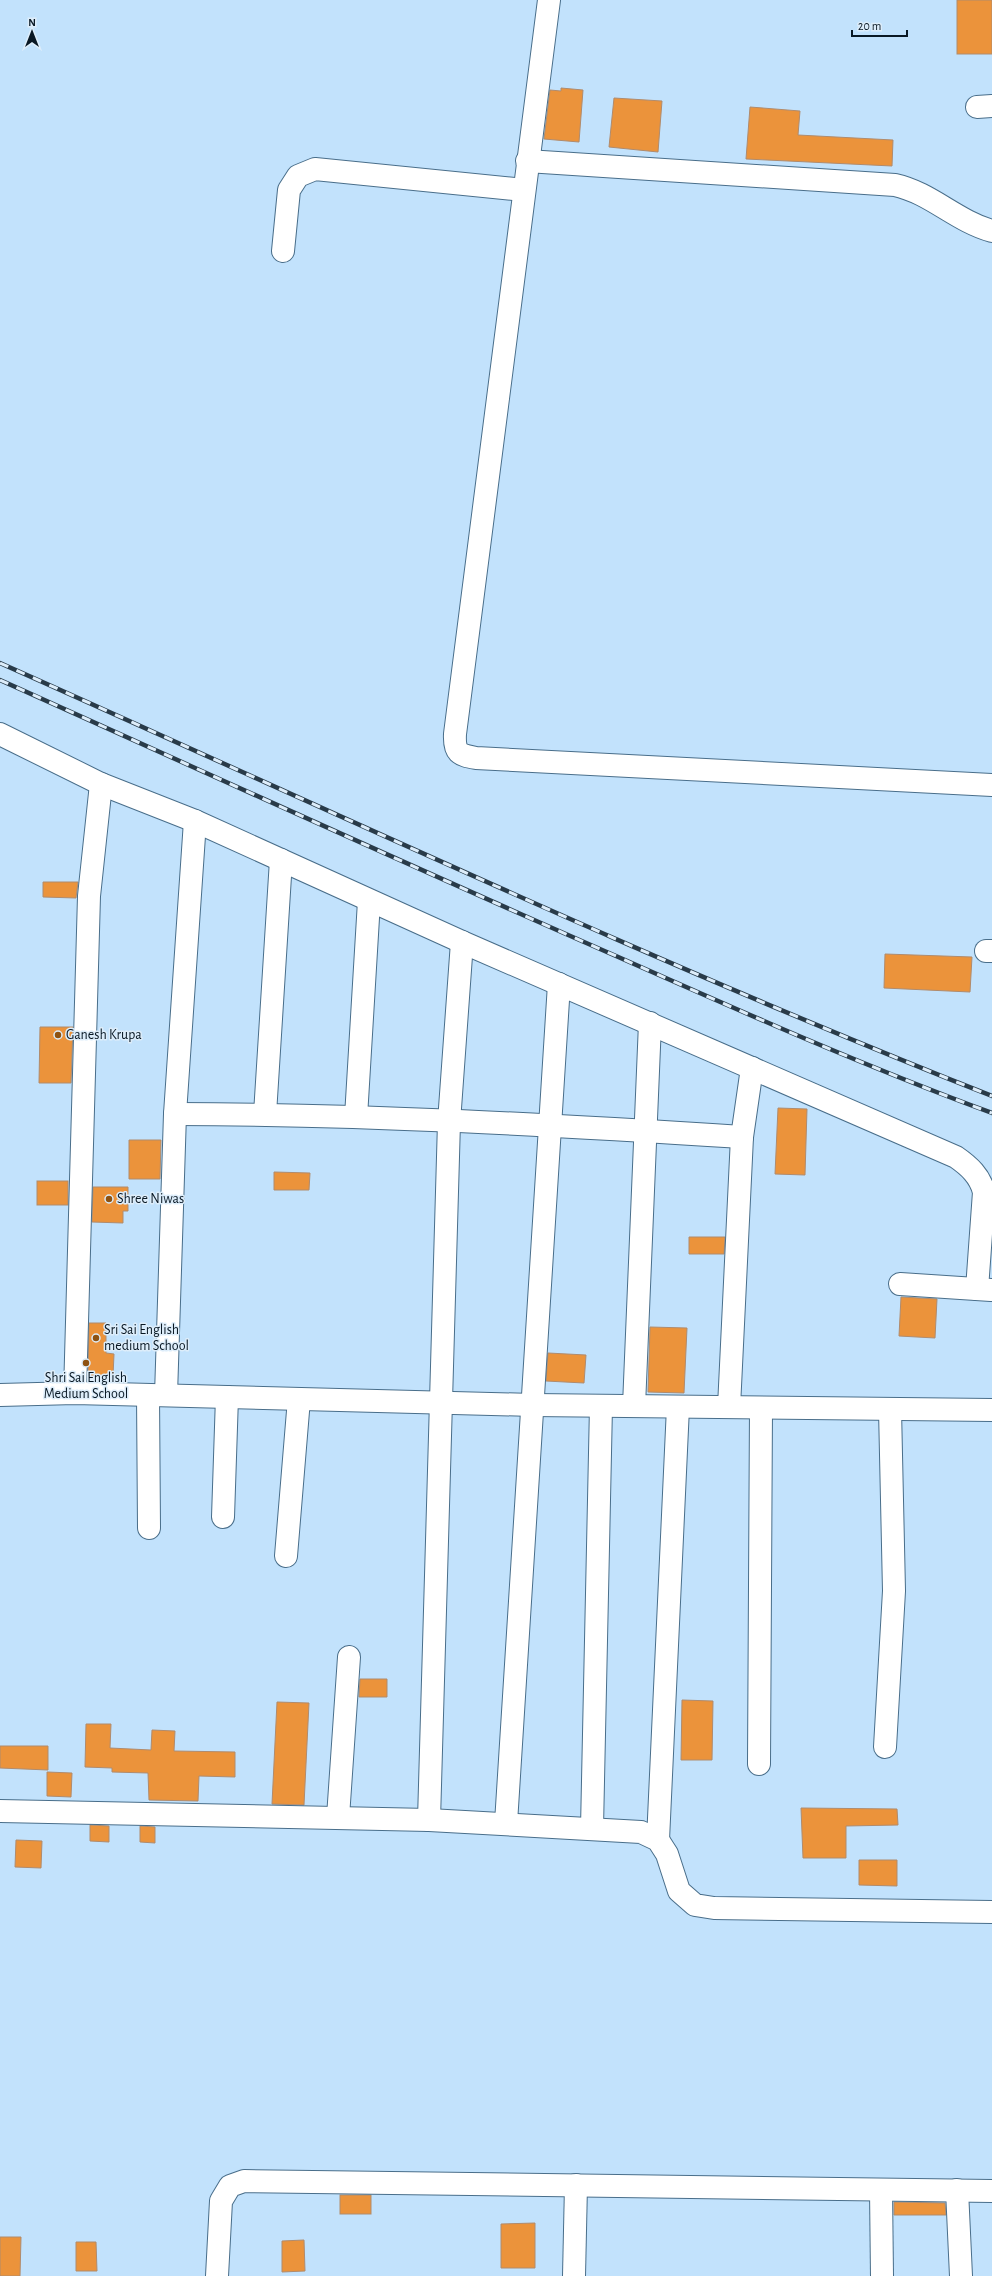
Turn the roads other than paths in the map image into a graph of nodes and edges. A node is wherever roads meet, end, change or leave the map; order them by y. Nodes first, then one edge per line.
1 (549, 0) edge
2 (527, 161) junction
3 (524, 190) junction
4 (992, 231) edge
5 (283, 251) dead end
6 (0, 734) edge
7 (101, 784) junction
8 (992, 785) edge
9 (195, 820) junction
10 (281, 860) junction
11 (369, 901) junction
12 (462, 942) junction
13 (559, 984) junction
14 (650, 1023) junction
15 (752, 1068) junction
16 (175, 1114) junction
17 (265, 1114) junction
18 (356, 1118) junction
19 (449, 1122) junction
20 (550, 1125) junction
21 (645, 1131) junction
22 (742, 1137) junction
23 (900, 1284) dead end
24 (985, 1289) edge
25 (75, 1393) junction
26 (0, 1395) edge
27 (157, 1395) junction
28 (227, 1397) junction
29 (299, 1399) junction
30 (442, 1402) junction
31 (533, 1405) junction
32 (601, 1406) junction
33 (634, 1406) junction
34 (678, 1407) junction
35 (729, 1407) junction
36 (761, 1408) junction
37 (890, 1409) junction
38 (992, 1410) edge
39 (223, 1517) dead end
40 (149, 1528) dead end
41 (286, 1556) dead end
42 (349, 1657) dead end
43 (885, 1747) dead end
44 (759, 1764) dead end
45 (0, 1811) edge
46 (338, 1817) junction
47 (429, 1820) junction
48 (506, 1823) junction
49 (592, 1828) junction
50 (658, 1840) junction
51 (992, 1912) edge
52 (576, 2185) junction
53 (881, 2190) junction
54 (957, 2190) junction
55 (992, 2191) edge
56 (217, 2276) edge
57 (574, 2276) edge
58 (882, 2276) edge
59 (961, 2276) edge

1 - 2 street
2 - 3 street
2 - 4 street
3 - 5 street
3 - 8 street
6 - 7 street
7 - 9 street
7 - 25 street
9 - 10 street
9 - 16 street
10 - 11 street
10 - 17 street
11 - 12 street
11 - 18 street
12 - 13 street
12 - 19 street
13 - 14 street
13 - 20 street
14 - 15 street
14 - 21 street
15 - 22 street
15 - 24 street
16 - 17 street
16 - 27 street
17 - 18 street
18 - 19 street
19 - 20 street
19 - 30 street
20 - 21 street
20 - 31 street
21 - 22 street
21 - 33 street
22 - 35 street
23 - 24 street
25 - 26 street
25 - 27 street
27 - 28 street
27 - 40 street
28 - 29 street
28 - 39 street
29 - 30 street
29 - 41 street
30 - 31 street
30 - 47 street
31 - 32 street
31 - 48 street
32 - 33 street
32 - 49 street
33 - 34 street
34 - 35 street
34 - 50 street
35 - 36 street
36 - 37 street
36 - 44 street
37 - 38 street
37 - 43 street
42 - 46 street
45 - 46 street
46 - 47 street
47 - 48 street
48 - 49 street
49 - 50 street
50 - 51 street
52 - 53 street
52 - 56 street
52 - 57 street
53 - 54 street
53 - 58 street
54 - 55 street
54 - 59 street

